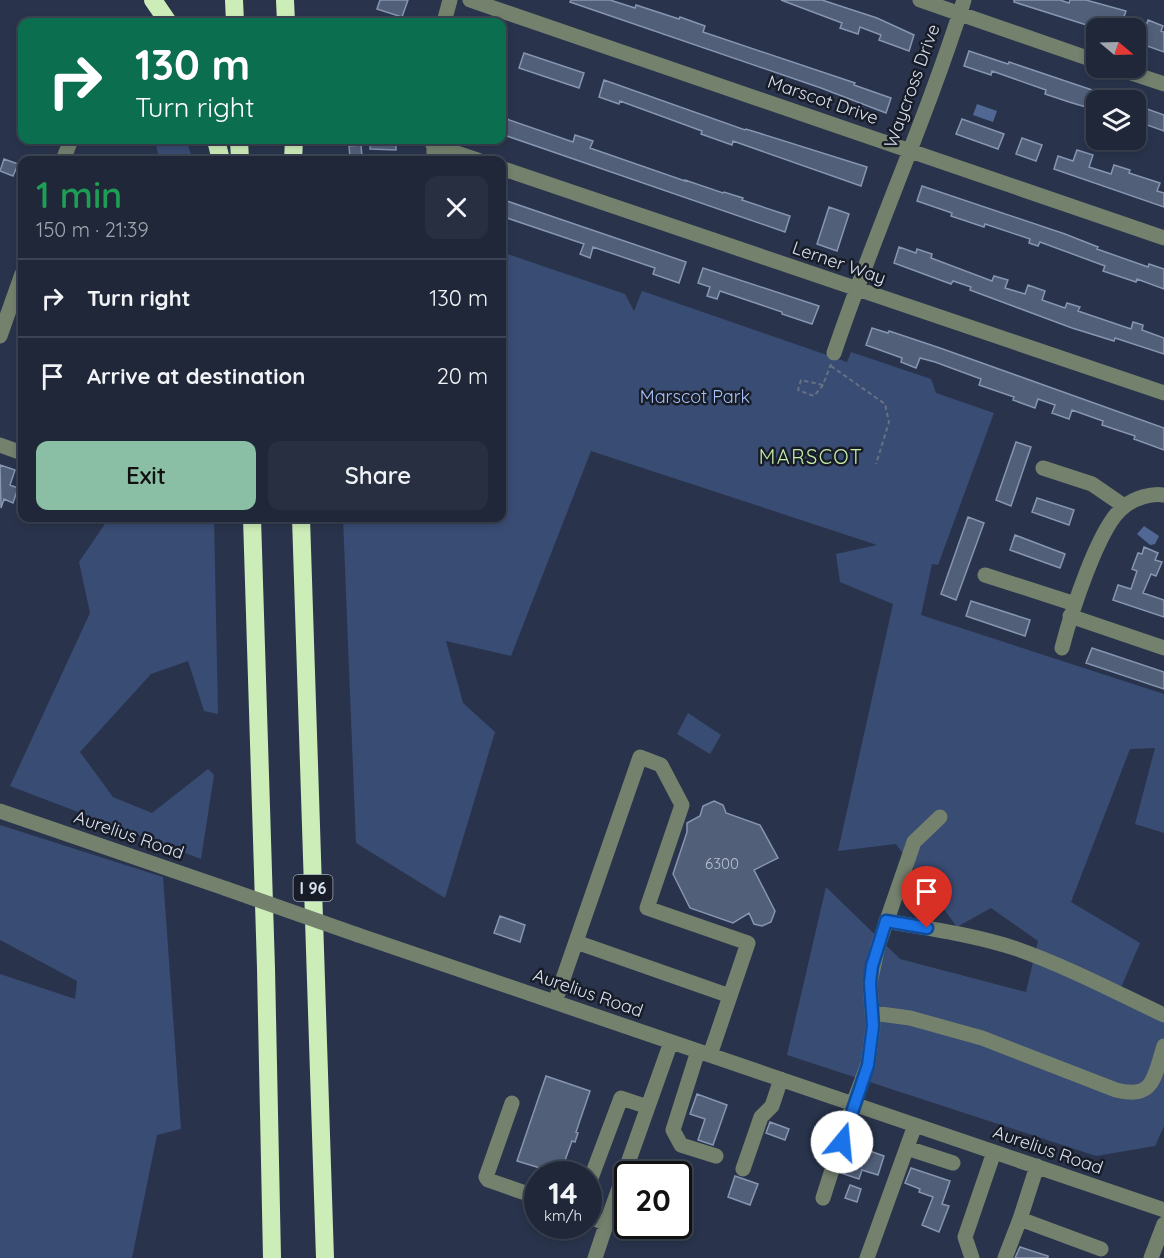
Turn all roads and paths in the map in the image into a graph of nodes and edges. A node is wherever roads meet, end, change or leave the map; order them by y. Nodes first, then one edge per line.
1 (153, 0) edge
2 (234, 0) edge
3 (285, 0) edge
4 (297, 0) edge
5 (450, 0) edge
6 (470, 0) edge
7 (920, 0) edge
8 (962, 7) edge
9 (165, 18) edge
10 (235, 18) edge
11 (286, 18) edge
12 (297, 18) edge
13 (445, 18) edge
14 (1086, 57) edge
15 (1146, 78) edge
16 (1164, 84) edge
17 (434, 148) edge
18 (910, 151) junction
19 (463, 156) edge
20 (506, 170) edge
21 (1164, 238) edge
22 (18, 285) edge
23 (855, 289) junction
24 (0, 336) edge
25 (832, 359) junction
26 (823, 385) junction
27 (1164, 393) edge
28 (0, 445) edge
29 (18, 452) edge
30 (876, 464) dead end
31 (1043, 468) dead end
32 (1164, 495) edge
33 (1124, 506) junction
34 (252, 522) edge
35 (302, 522) edge
36 (985, 575) dead end
37 (1073, 610) junction
38 (1062, 648) dead end
39 (1164, 648) edge
40 (0, 811) edge
41 (940, 817) dead end
42 (886, 921) junction
43 (576, 942) junction
44 (730, 996) junction
45 (555, 1002) junction
46 (873, 1013) junction
47 (1164, 1015) edge
48 (671, 1042) junction
49 (1164, 1046) edge
50 (704, 1053) junction
51 (781, 1079) junction
52 (512, 1103) dead end
53 (853, 1104) junction
54 (648, 1107) junction
55 (915, 1125) junction
56 (907, 1148) junction
57 (994, 1152) junction
58 (716, 1156) dead end
59 (597, 1161) edge
60 (953, 1163) dead end
61 (1036, 1166) junction
62 (743, 1168) dead end
63 (524, 1192) edge
64 (824, 1198) dead end
65 (1164, 1210) edge
66 (1020, 1219) junction
67 (602, 1221) edge
68 (607, 1222) junction
69 (1164, 1224) edge
70 (1101, 1249) dead end
71 (272, 1258) edge
72 (324, 1258) edge
73 (595, 1258) edge
74 (867, 1258) edge
75 (972, 1258) edge
76 (1005, 1258) edge
77 (1151, 1258) edge

1 - 9 highway
2 - 10 highway
3 - 11 highway
4 - 12 highway
5 - 13 street
6 - 18 street, Marscot Drive
7 - 8 street
8 - 14 street
8 - 18 street, Waycross Drive
15 - 16 street
17 - 19 street
18 - 21 street, Marscot Drive
18 - 23 street, Waycross Drive
20 - 23 street, Lerner Way
22 - 24 street
23 - 25 street, Waycross Drive
23 - 27 street, Lerner Way
25 - 26 path
25 - 30 path
26 - 26 path
28 - 29 street
31 - 33 street
32 - 33 street
33 - 37 street
34 - 71 highway
35 - 72 highway, I 96
36 - 37 street
37 - 38 street
37 - 39 street
40 - 45 street, Aurelius Road, bridge
41 - 42 street
42 - 46 street
42 - 47 street
43 - 44 street
43 - 44 street
43 - 45 street
44 - 50 street
45 - 48 street, Aurelius Road
46 - 49 street
46 - 53 street
48 - 50 street, Aurelius Road
48 - 54 street
50 - 51 street, Aurelius Road
50 - 58 street
51 - 53 street, Aurelius Road
51 - 62 street
52 - 63 street
53 - 55 street, Aurelius Road
53 - 64 street
54 - 59 street
54 - 68 street
55 - 56 street
55 - 57 street, Aurelius Road
56 - 60 street
56 - 74 street
57 - 61 street, Aurelius Road
57 - 75 street
61 - 65 street, Aurelius Road
61 - 66 street
66 - 70 street
66 - 76 street
67 - 68 street
68 - 73 street
69 - 77 street

